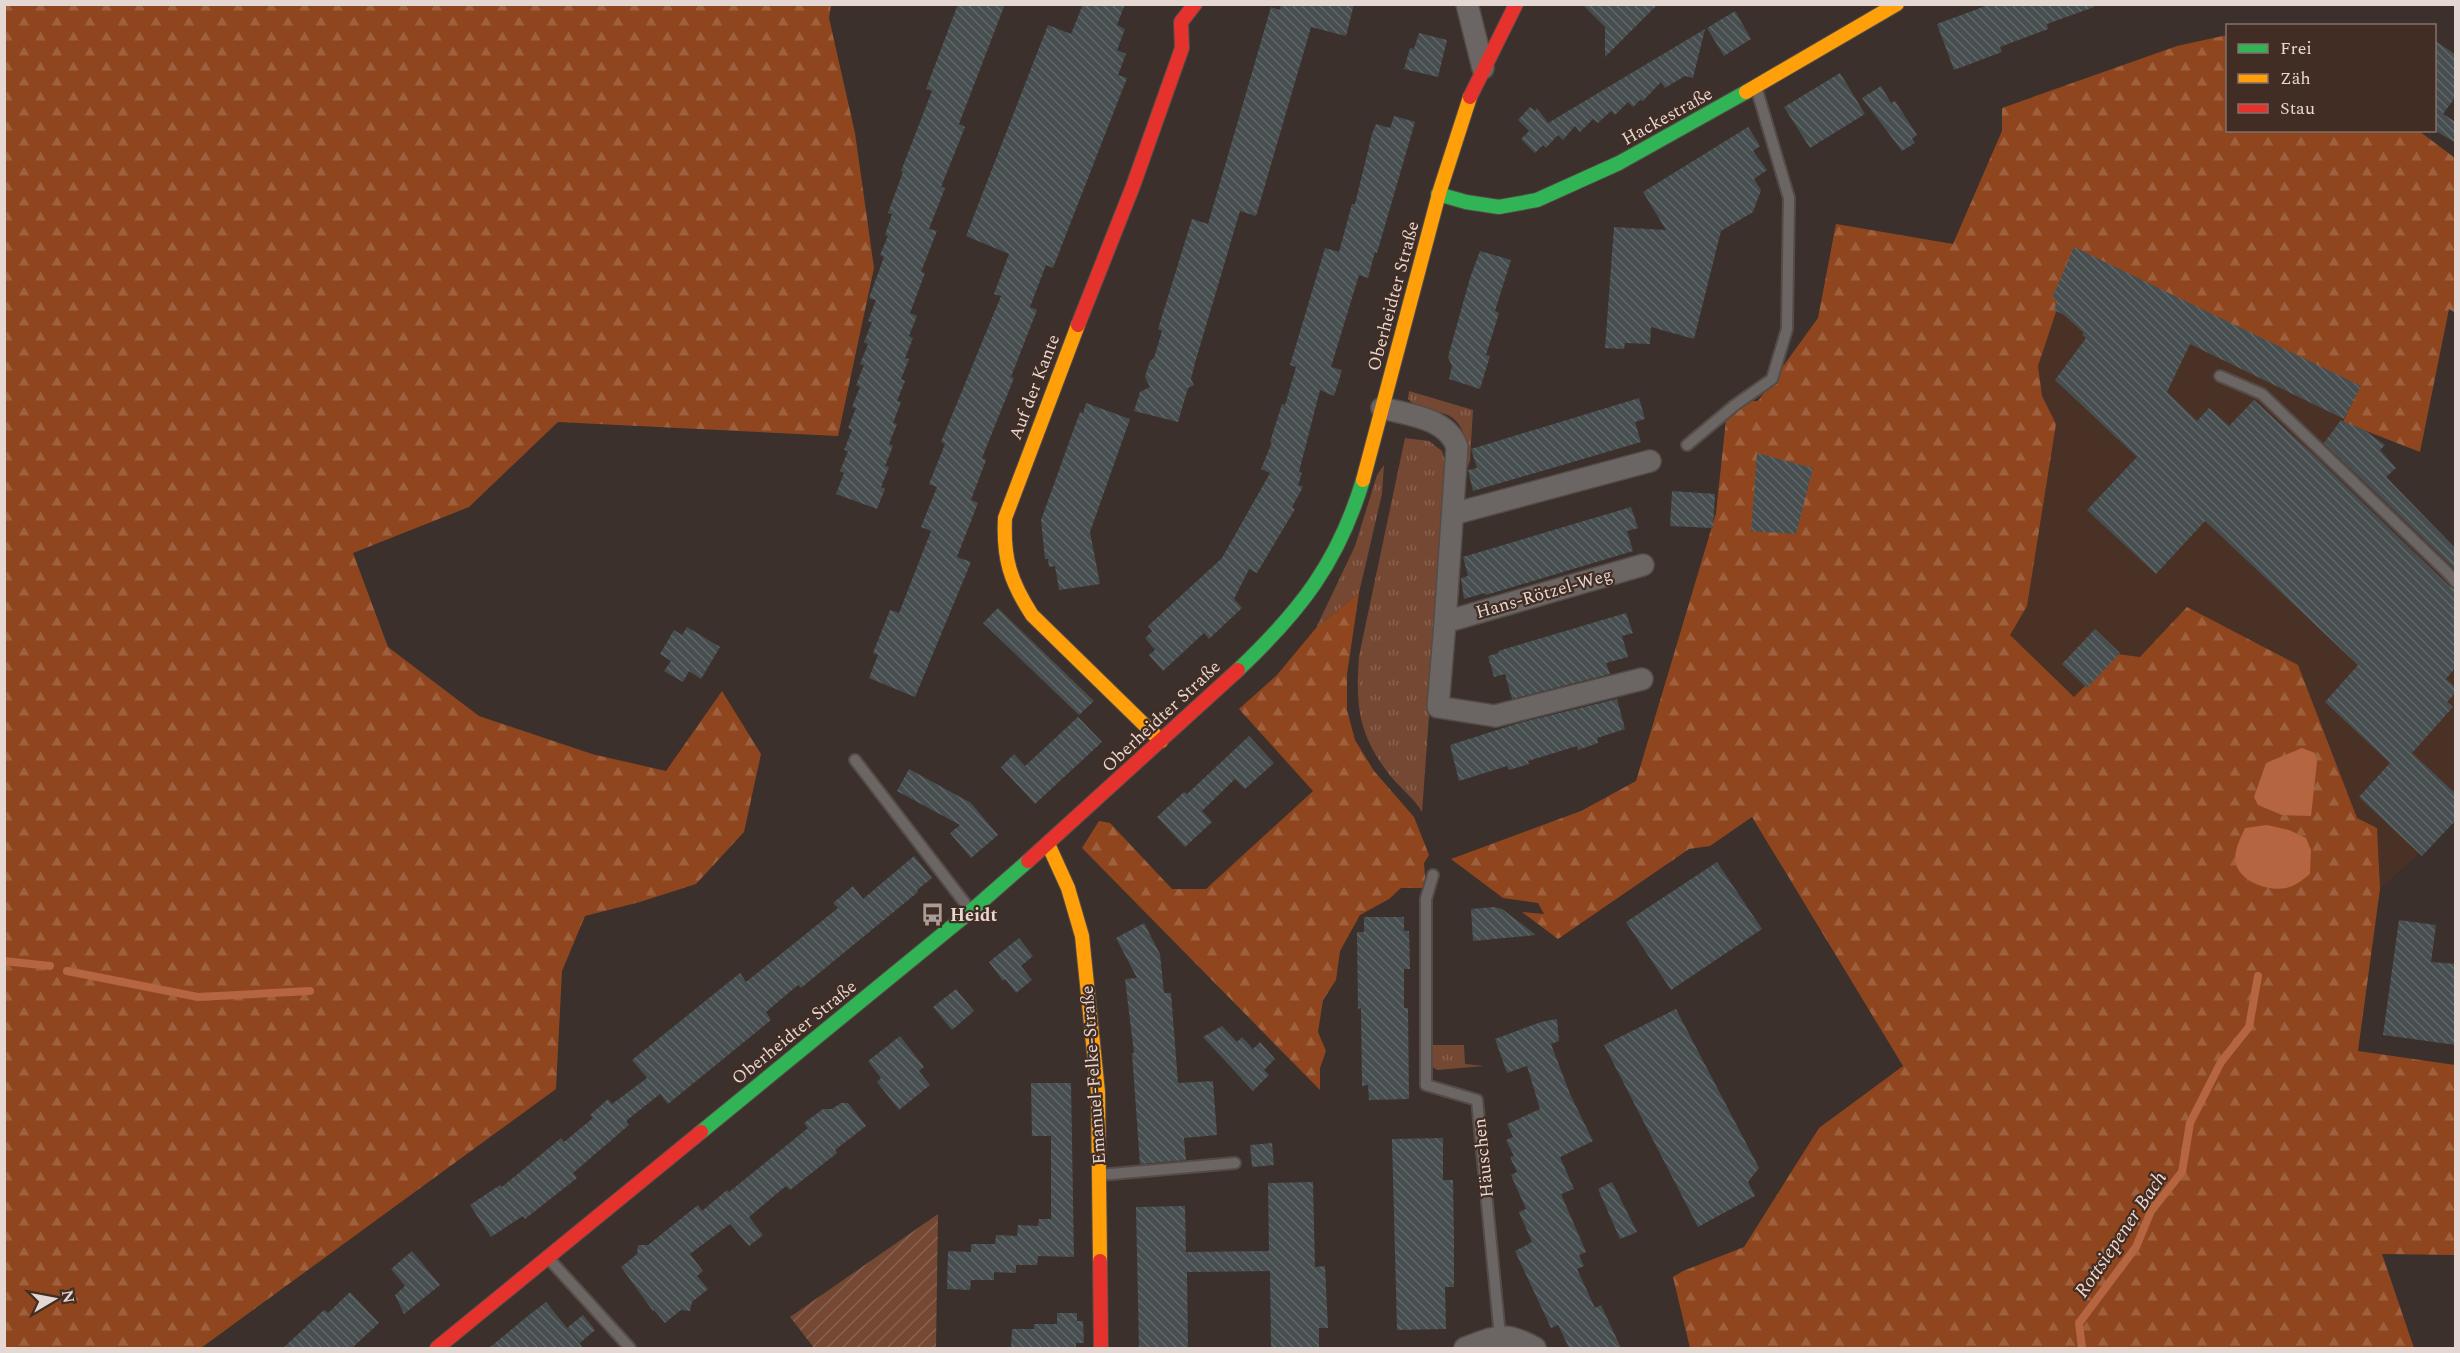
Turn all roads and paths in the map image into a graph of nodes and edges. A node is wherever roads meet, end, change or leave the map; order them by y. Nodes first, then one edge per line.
1 (1195, 4) edge
2 (1467, 4) edge
3 (1516, 4) edge
4 (1897, 4) edge
5 (1483, 69) junction
6 (1756, 87) junction
7 (1438, 194) junction
8 (2220, 376) dead end
9 (1382, 408) junction
10 (1687, 445) dead end
11 (1650, 461) dead end
12 (1453, 514) junction
13 (1643, 565) dead end
14 (2456, 582) edge
15 (1445, 622) junction
16 (1642, 679) dead end
17 (1161, 741) junction
18 (855, 760) dead end
19 (1048, 844) junction
20 (1433, 875) dead end
21 (971, 911) junction
22 (1235, 1163) dead end
23 (1100, 1175) junction
24 (547, 1257) junction
25 (1500, 1336) junction
26 (437, 1348) edge
27 (630, 1348) edge
28 (1101, 1348) edge
29 (1465, 1348) edge
30 (1535, 1348) edge

1 - 17 street, Auf der Kante
2 - 5 street
3 - 5 street, Oberheidter Straße
4 - 6 street, Hackestraße
5 - 7 street, Oberheidter Straße
6 - 7 street, Hackestraße
6 - 10 lane
7 - 9 street, Oberheidter Straße
8 - 14 lane
9 - 12 street, Hans-Rötzel-Weg
9 - 17 street, Oberheidter Straße
11 - 12 street
12 - 15 street, Hans-Rötzel-Weg
13 - 15 street, Hans-Rötzel-Weg
15 - 16 street, Hans-Rötzel-Weg
17 - 19 street, Oberheidter Straße
18 - 21 lane
19 - 21 street, Oberheidter Straße
19 - 23 street, Emanuel-Felke-Straße
20 - 25 lane, Häuschen
21 - 24 street, Oberheidter Straße
22 - 23 lane
23 - 28 street, Emanuel-Felke-Straße
24 - 26 street, Oberheidter Straße
24 - 27 lane
25 - 29 street
25 - 30 street

